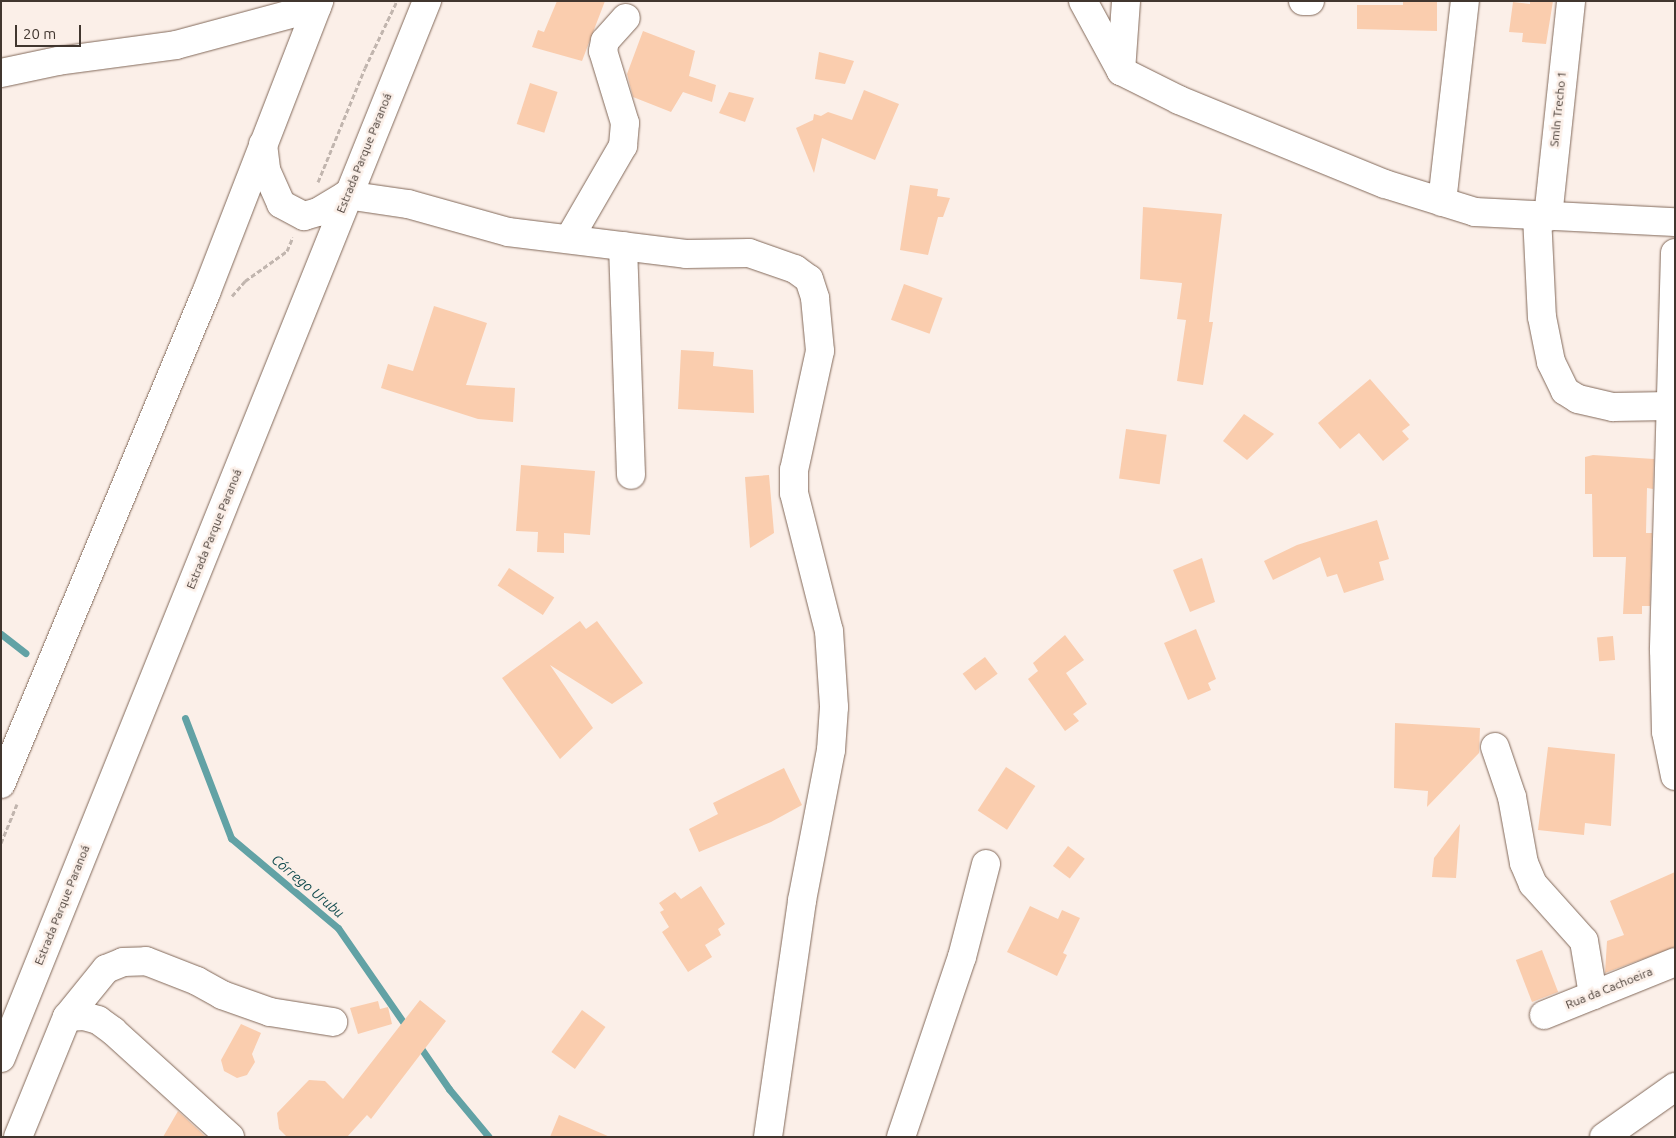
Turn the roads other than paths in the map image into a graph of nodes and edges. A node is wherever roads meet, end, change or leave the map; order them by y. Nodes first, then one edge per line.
1 (427, 1) edge
2 (1083, 1) edge
3 (1126, 1) edge
4 (1303, 1) edge
5 (1310, 1) edge
6 (1465, 1) edge
7 (1570, 1) edge
8 (318, 4) edge
9 (626, 18) dead end
10 (1121, 71) junction
11 (1, 73) edge
12 (263, 142) junction
13 (346, 195) junction
14 (1442, 202) junction
15 (1542, 216) junction
16 (1675, 222) edge
17 (569, 239) junction
18 (623, 246) junction
19 (1675, 253) edge
20 (1673, 347) edge
21 (1670, 406) junction
22 (631, 476) dead end
23 (1495, 747) dead end
24 (1675, 776) edge
25 (1, 784) edge
26 (986, 864) dead end
27 (1675, 962) edge
28 (1593, 995) junction
29 (1544, 1015) dead end
30 (67, 1017) junction
31 (333, 1022) dead end
32 (1, 1058) edge
33 (1675, 1087) edge
34 (18, 1137) edge
35 (230, 1137) edge
36 (768, 1137) edge
37 (901, 1137) edge
38 (1604, 1137) edge

1 - 13 street, Estrada Parque Paranoá
2 - 10 street
3 - 10 street
4 - 5 street
6 - 14 street
7 - 15 street, Smln Trecho 1
8 - 11 street
8 - 12 street
9 - 17 street
10 - 14 street
12 - 13 street
12 - 25 street
13 - 17 street
13 - 32 street, Estrada Parque Paranoá
14 - 15 street
15 - 16 street
15 - 21 street, Smln Trecho 1
17 - 18 street
18 - 22 street
18 - 36 street
19 - 20 street
20 - 21 street
21 - 24 street
23 - 28 street
26 - 37 street
27 - 28 street, Rua da Cachoeira
28 - 29 street, Rua da Cachoeira
30 - 31 street
30 - 34 street
30 - 35 street
33 - 38 street

